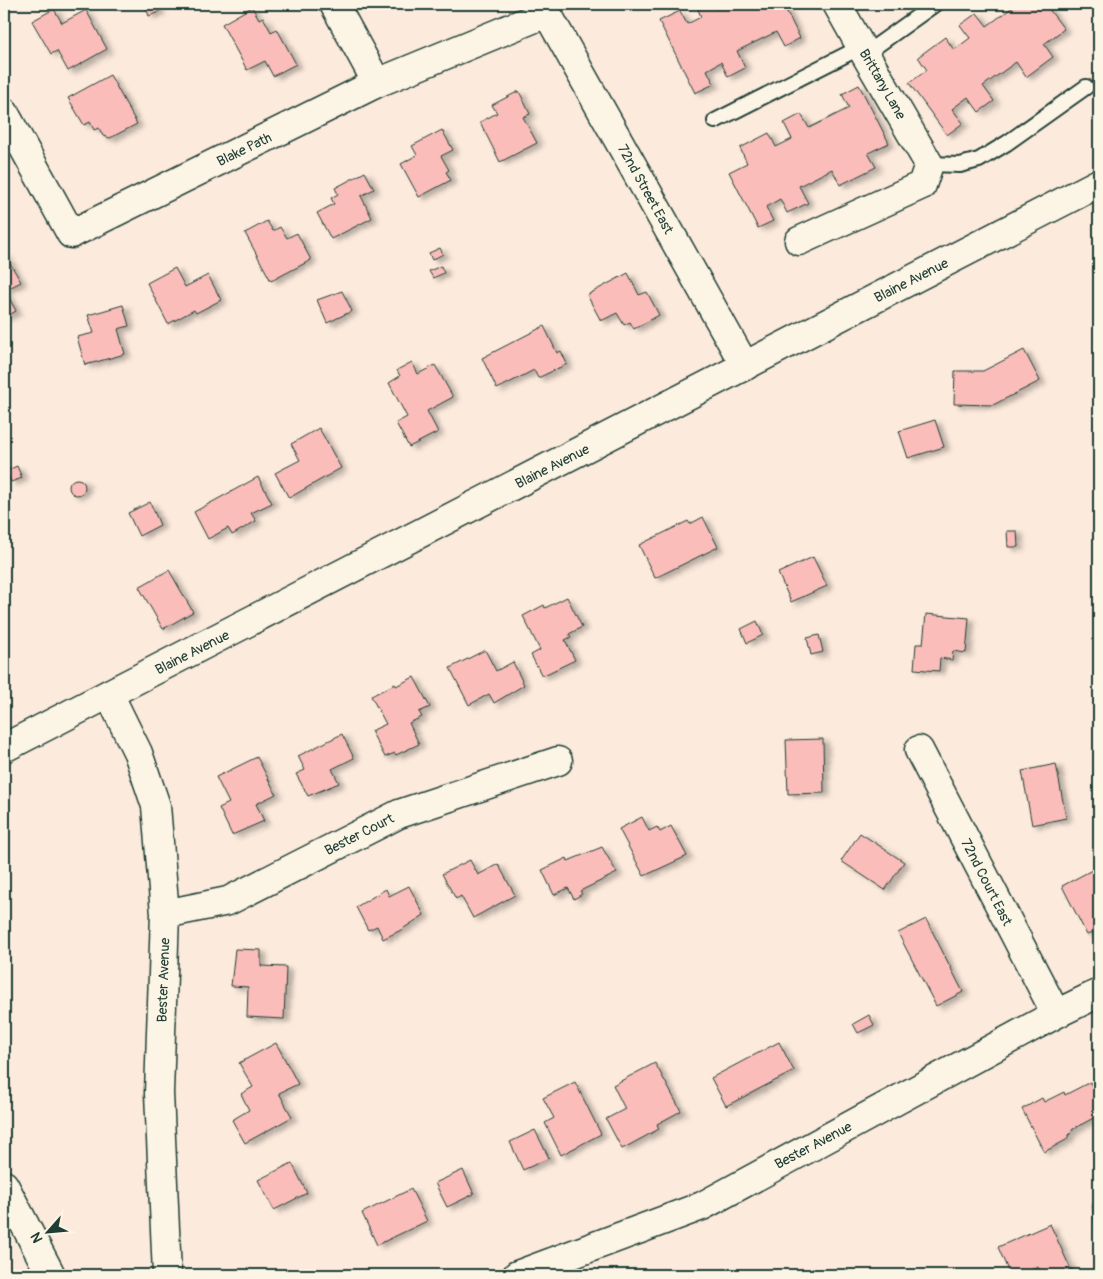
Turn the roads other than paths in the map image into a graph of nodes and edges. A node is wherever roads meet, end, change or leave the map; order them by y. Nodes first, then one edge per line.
1 (334, 4) edge
2 (837, 4) edge
3 (935, 4) edge
4 (547, 13) joint
5 (863, 51) junction
6 (377, 83) junction
7 (1086, 87) dead end
8 (4, 112) edge
9 (714, 121) dead end
10 (930, 164) junction
11 (1099, 183) edge
12 (800, 241) dead end
13 (745, 366) junction
14 (109, 694) junction
15 (4, 748) edge
16 (919, 750) dead end
17 (558, 761) dead end
18 (165, 914) junction
19 (1099, 993) edge
20 (1056, 1014) junction
21 (4, 1185) edge
22 (51, 1275) edge
23 (167, 1275) edge
24 (517, 1275) edge

1 - 6 street
2 - 5 street, Brittany Lane
3 - 5 lane
4 - 6 street, Blake Path
4 - 13 street, 72nd Street East
5 - 9 lane
5 - 10 street, Brittany Lane
6 - 8 street, Blake Path
7 - 10 lane
10 - 12 street
11 - 13 street, Blaine Avenue
13 - 14 street, Blaine Avenue
14 - 15 street, Blaine Avenue
14 - 18 street, Bester Avenue
16 - 20 street, 72nd Court East
17 - 18 street, Bester Court
18 - 23 street, Bester Avenue
19 - 20 street, Bester Avenue
20 - 24 street, Bester Avenue
21 - 22 street

